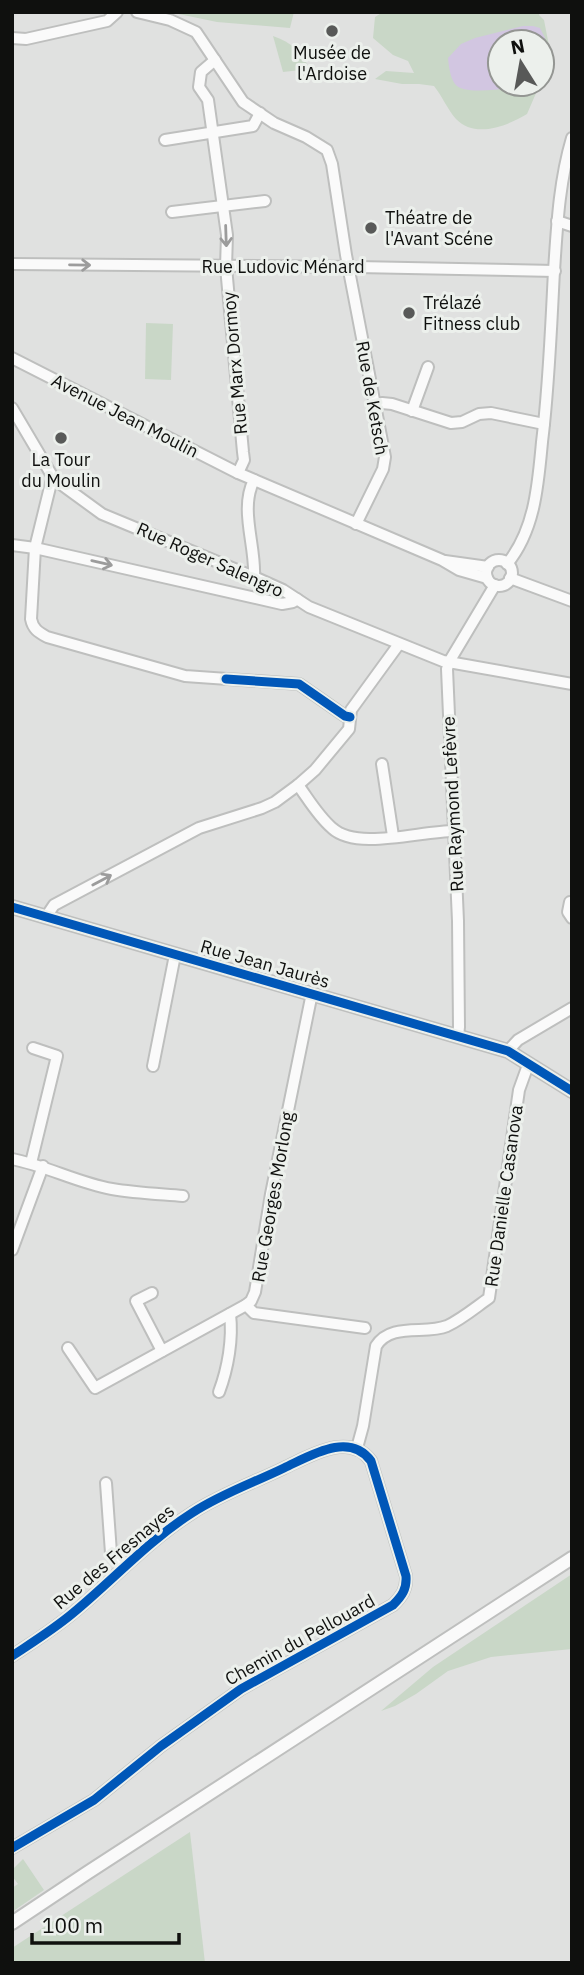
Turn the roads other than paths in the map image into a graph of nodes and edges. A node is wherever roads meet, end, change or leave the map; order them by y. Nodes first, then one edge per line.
1 (117, 12) edge
2 (137, 12) edge
3 (12, 38) edge
4 (215, 60) junction
5 (260, 113) junction
6 (212, 133) junction
7 (572, 138) edge
8 (165, 140) dead end
9 (265, 201) dead end
10 (223, 206) junction
11 (172, 212) dead end
12 (557, 221) junction
13 (572, 226) edge
14 (12, 264) edge
15 (226, 267) junction
16 (348, 267) junction
17 (555, 271) junction
18 (12, 358) edge
19 (429, 366) dead end
20 (374, 405) junction
21 (12, 408) edge
22 (412, 411) junction
23 (544, 424) junction
24 (238, 473) junction
25 (54, 479) junction
26 (254, 480) junction
27 (356, 524) junction
28 (12, 545) edge
29 (35, 548) junction
30 (507, 564) junction
31 (254, 577) junction
32 (490, 577) junction
33 (510, 579) junction
34 (297, 599) junction
35 (572, 601) edge
36 (399, 644) junction
37 (449, 662) junction
38 (572, 684) edge
39 (350, 717) junction
40 (382, 764) dead end
41 (298, 785) junction
42 (453, 831) junction
43 (393, 836) junction
44 (570, 902) dead end
45 (12, 907) edge
46 (46, 917) junction
47 (572, 918) edge
48 (175, 955) junction
49 (312, 993) junction
50 (572, 1008) edge
51 (458, 1036) junction
52 (33, 1048) dead end
53 (508, 1051) junction
54 (528, 1065) junction
55 (153, 1066) dead end
56 (572, 1091) edge
57 (12, 1159) edge
58 (37, 1165) junction
59 (183, 1196) dead end
60 (12, 1250) edge
61 (152, 1293) dead end
62 (246, 1305) junction
63 (230, 1314) junction
64 (365, 1328) dead end
65 (68, 1348) dead end
66 (162, 1351) junction
67 (219, 1392) dead end
68 (356, 1448) junction
69 (106, 1483) dead end
70 (572, 1558) edge
71 (122, 1568) junction
72 (12, 1656) edge
73 (12, 1848) edge
74 (12, 1923) edge

1 - 3 street
2 - 4 street
4 - 5 street
4 - 6 street, Rue Marx Dormoy
5 - 6 street
5 - 16 street, Rue de Ketsch
6 - 8 street
6 - 10 street, Rue Marx Dormoy
7 - 12 street
9 - 10 street
10 - 11 street
10 -> 15 street, Rue Marx Dormoy
12 - 13 street
12 - 17 street
14 -> 15 street, Rue Ludovic Ménard
15 - 16 street, Rue Ludovic Ménard
15 - 24 street, Rue Marx Dormoy
16 - 17 street, Rue Ludovic Ménard
16 - 20 street, Rue de Ketsch
17 - 23 street
18 - 24 street, Avenue Jean Moulin
19 - 22 street
20 - 22 street
20 - 27 street, Rue de Ketsch
21 - 25 street, Rue Roger Salengro
22 - 23 street
23 - 30 street
24 - 26 street, Avenue Jean Moulin
25 - 29 street
25 - 31 street, Rue Roger Salengro
26 - 27 street, Avenue Jean Moulin
26 - 31 street
27 - 32 street, Avenue Jean Moulin
28 - 29 street
29 -> 34 street
29 - 39 street
30 - 32 street
30 - 33 street
31 - 34 street, Rue Roger Salengro
32 - 33 street
32 - 37 street, Rue Raymond Lefèvre
33 - 35 street
34 - 36 street, Rue Roger Salengro
36 - 37 street, Rue Roger Salengro
36 - 39 street
37 - 38 street, Rue Roger Salengro
37 - 42 street, Rue Raymond Lefèvre
39 - 41 street
40 - 43 street
41 - 43 street
46 -> 41 street
42 - 43 street
42 - 51 street, Rue Raymond Lefèvre
44 - 47 street
45 - 46 main road, Rue Jean Jaurès
46 - 48 main road, Rue Jean Jaurès
48 - 49 main road, Rue Jean Jaurès
48 - 55 street
49 - 51 main road, Rue Jean Jaurès
49 - 62 street, Rue Georges Morlong
50 - 53 street
51 - 53 main road, Rue Jean Jaurès
52 - 58 street
53 - 54 main road, Rue Jean Jaurès
54 - 56 main road, Rue Jean Jaurès
54 - 68 street, Rue Danielle Casanova
57 - 58 street
58 - 59 street
58 - 60 street
61 - 66 street
62 - 63 street, Rue Georges Morlong
62 - 64 street
63 - 66 street, Rue Georges Morlong
63 - 67 street
65 - 66 street, Rue Georges Morlong
68 - 71 street, Rue des Fresnayes
68 - 73 street, Chemin du Pellouard
69 - 71 street, Rue des Fresnayes
70 - 74 main road
71 - 72 street, Rue des Fresnayes

